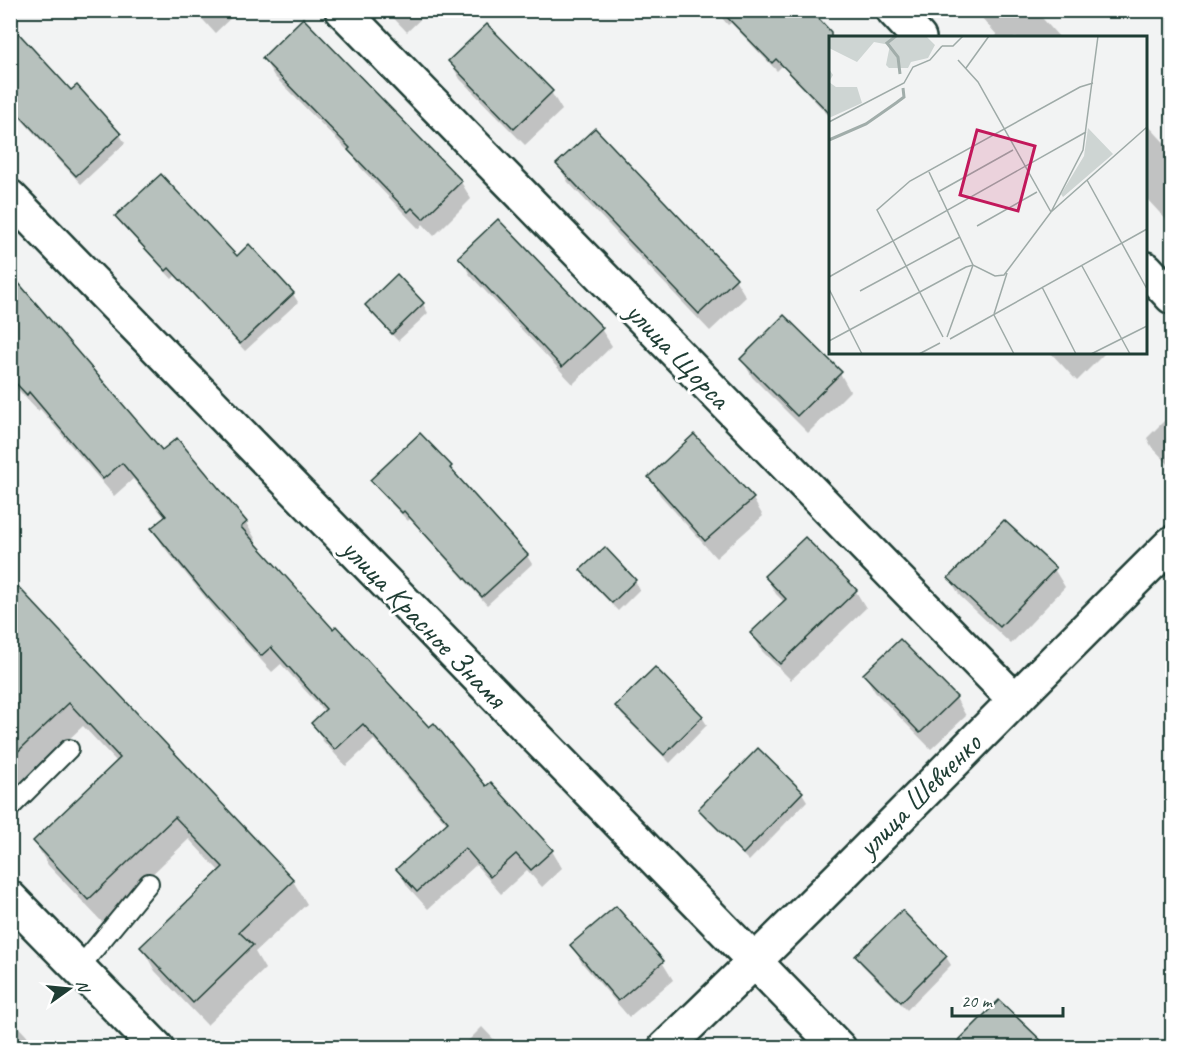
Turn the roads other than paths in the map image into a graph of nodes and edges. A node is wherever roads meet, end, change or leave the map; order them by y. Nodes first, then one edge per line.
1 (342, 10) edge
2 (893, 10) edge
3 (918, 36) edge
4 (10, 197) edge
5 (1147, 270) edge
6 (1173, 297) edge
7 (1173, 543) edge
8 (1014, 699) junction
9 (69, 749) dead end
10 (10, 808) edge
11 (148, 883) dead end
12 (10, 897) edge
13 (754, 962) junction
14 (79, 968) junction
15 (157, 1047) edge
16 (665, 1047) edge
17 (839, 1047) edge

1 - 8 street, улица Щорса
2 - 3 street
4 - 13 street, улица Красное Знамя
5 - 6 street
7 - 8 street, улица Шевченко
8 - 13 street, улица Шевченко
9 - 10 lane
11 - 14 lane
12 - 14 street
13 - 16 street, улица Шевченко
13 - 17 street, улица Красное Знамя
14 - 15 street

